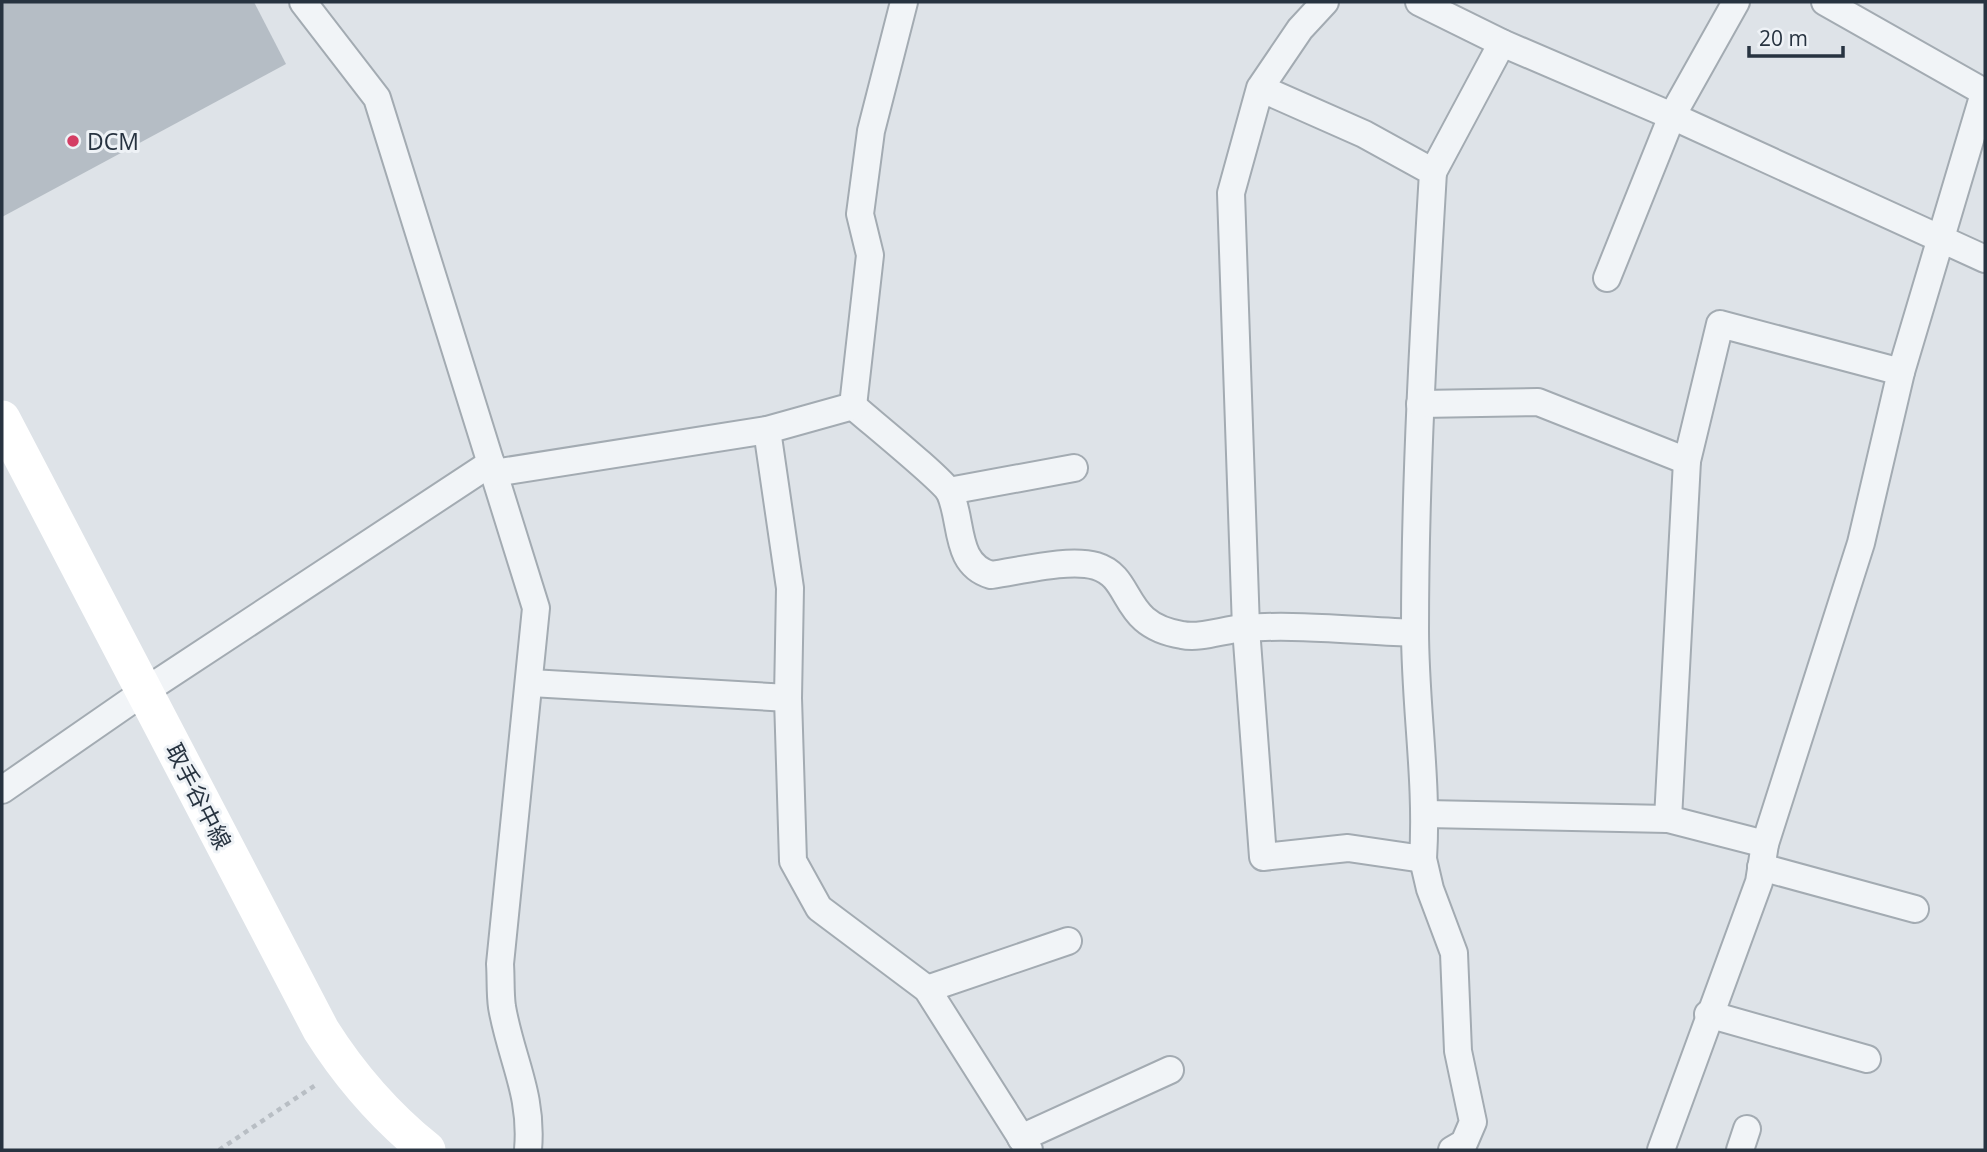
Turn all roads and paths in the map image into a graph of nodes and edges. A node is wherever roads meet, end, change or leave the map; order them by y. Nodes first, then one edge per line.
1 (303, 2) edge
2 (904, 2) edge
3 (1325, 2) edge
4 (1419, 2) edge
5 (1736, 2) edge
6 (1825, 2) edge
7 (1502, 43) junction
8 (1260, 88) junction
9 (1985, 91) edge
10 (1672, 116) junction
11 (1433, 172) junction
12 (1938, 239) junction
13 (1985, 259) edge
14 (1607, 278) dead end
15 (1901, 372) junction
16 (1420, 404) junction
17 (853, 406) junction
18 (2, 419) edge
19 (767, 430) junction
20 (1687, 461) junction
21 (492, 468) junction
22 (1074, 468) dead end
23 (949, 491) junction
24 (1246, 628) junction
25 (1415, 633) junction
26 (531, 683) junction
27 (145, 691) junction
28 (788, 698) junction
29 (2, 790) edge
30 (1426, 814) junction
31 (1668, 819) junction
32 (1763, 855) junction
33 (1423, 859) junction
34 (1915, 909) dead end
35 (1068, 941) dead end
36 (927, 989) junction
37 (1708, 1014) junction
38 (1867, 1059) dead end
39 (344, 1066) junction
40 (1170, 1070) dead end
41 (1025, 1144) edge
42 (219, 1150) edge
43 (427, 1150) edge
44 (528, 1150) edge
45 (1452, 1150) edge
46 (1661, 1150) edge

1 - 21 street
2 - 17 street
3 - 8 street
4 - 7 street
5 - 10 street
6 - 9 street
7 - 10 street
7 - 11 street
8 - 11 street
8 - 24 street
9 - 12 street
10 - 12 street
10 - 14 street
11 - 16 street
12 - 13 street
12 - 15 street
15 - 20 street
15 - 32 street
16 - 20 street
16 - 25 street
17 - 19 street
17 - 23 street
18 - 27 main road, 取手谷中線
19 - 21 street
19 - 28 street
20 - 31 street
21 - 26 street
21 - 27 street
22 - 23 street
23 - 24 street
24 - 25 street
24 - 33 street
25 - 30 street
26 - 28 street
26 - 44 street
27 - 29 street
27 - 39 main road, 取手谷中線
28 - 36 street
30 - 31 street
30 - 33 street
31 - 32 street
32 - 34 street
32 - 37 street
33 - 45 street
35 - 36 street
36 - 41 street
37 - 38 street
37 - 46 street
39 - 42 path
39 - 43 main road, 取手谷中線
40 - 41 street

